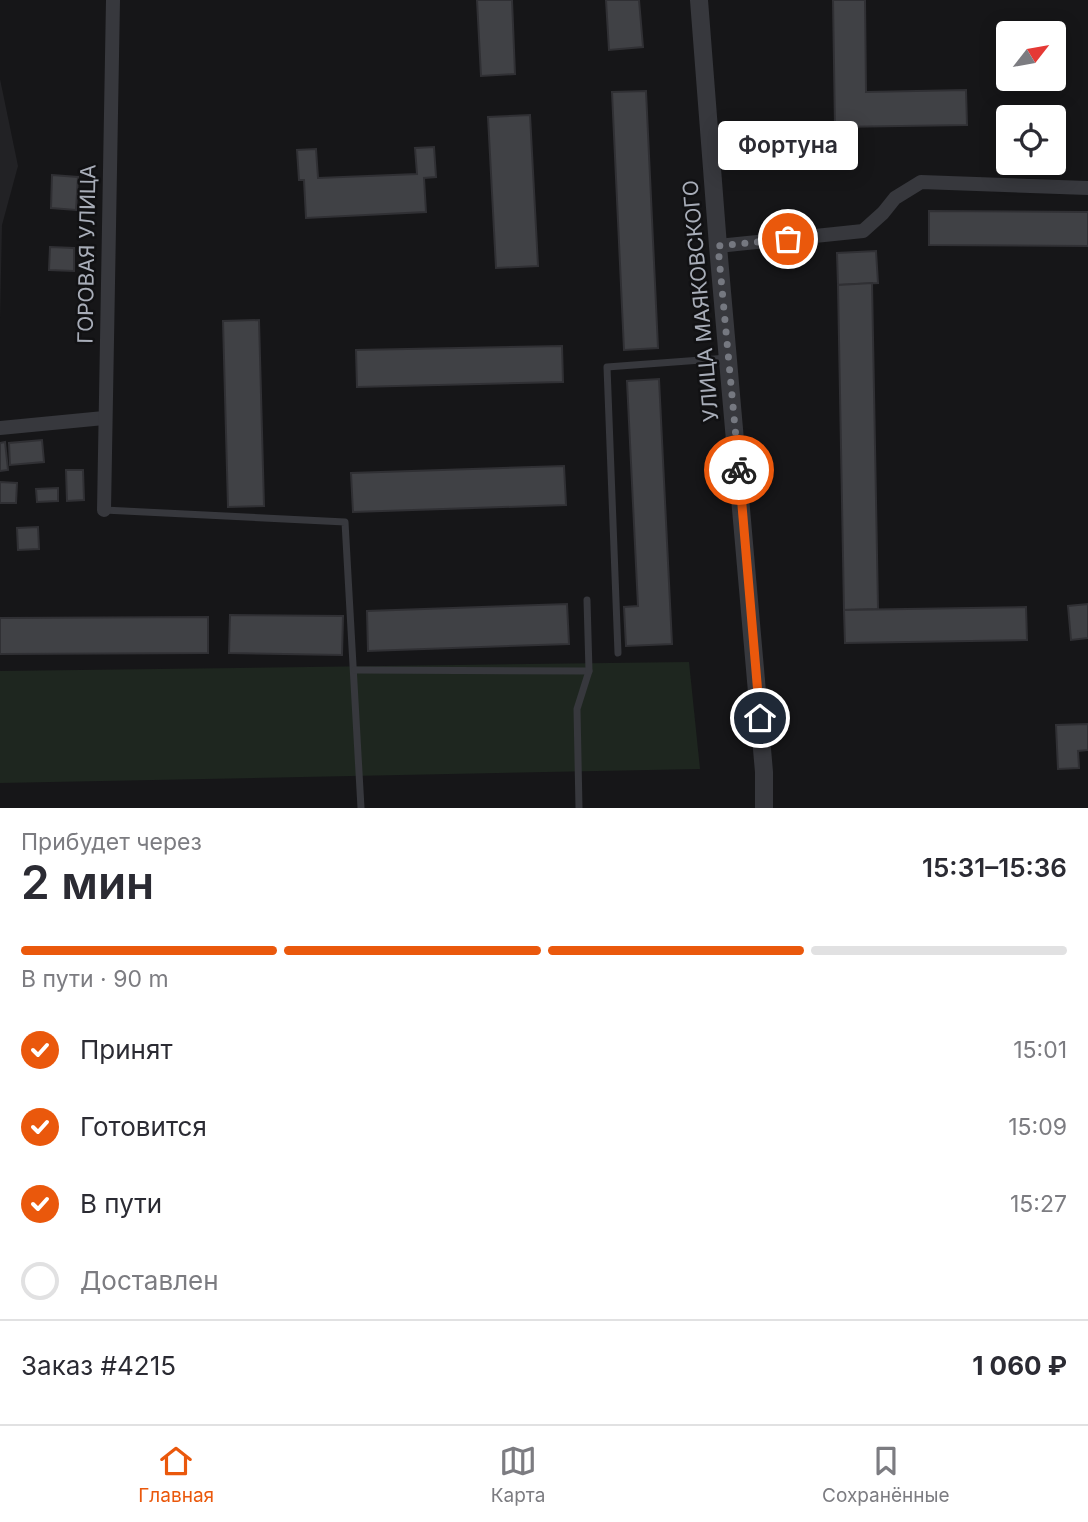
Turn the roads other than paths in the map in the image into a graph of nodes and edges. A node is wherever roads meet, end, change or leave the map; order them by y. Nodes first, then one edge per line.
1 (113, 0) edge
2 (699, 0) edge
3 (1088, 188) edge
4 (718, 246) junction
5 (728, 358) junction
6 (104, 418) junction
7 (0, 428) edge
8 (104, 510) joint
9 (587, 600) dead end
10 (618, 653) dead end
11 (355, 670) junction
12 (589, 671) junction
13 (361, 808) edge
14 (579, 808) edge
15 (764, 808) edge

1 - 6 street, ГОРОВАЯ УЛИЦА
2 - 4 street, УЛИЦА МАЯКОВСКОГО
3 - 4 street
4 - 5 street, УЛИЦА МАЯКОВСКОГО
5 - 10 lane
5 - 15 street, УЛИЦА МАЯКОВСКОГО
6 - 7 street
6 - 8 street, ГОРОВАЯ УЛИЦА
8 - 11 lane
9 - 12 lane
11 - 12 lane
11 - 13 lane
12 - 14 lane

